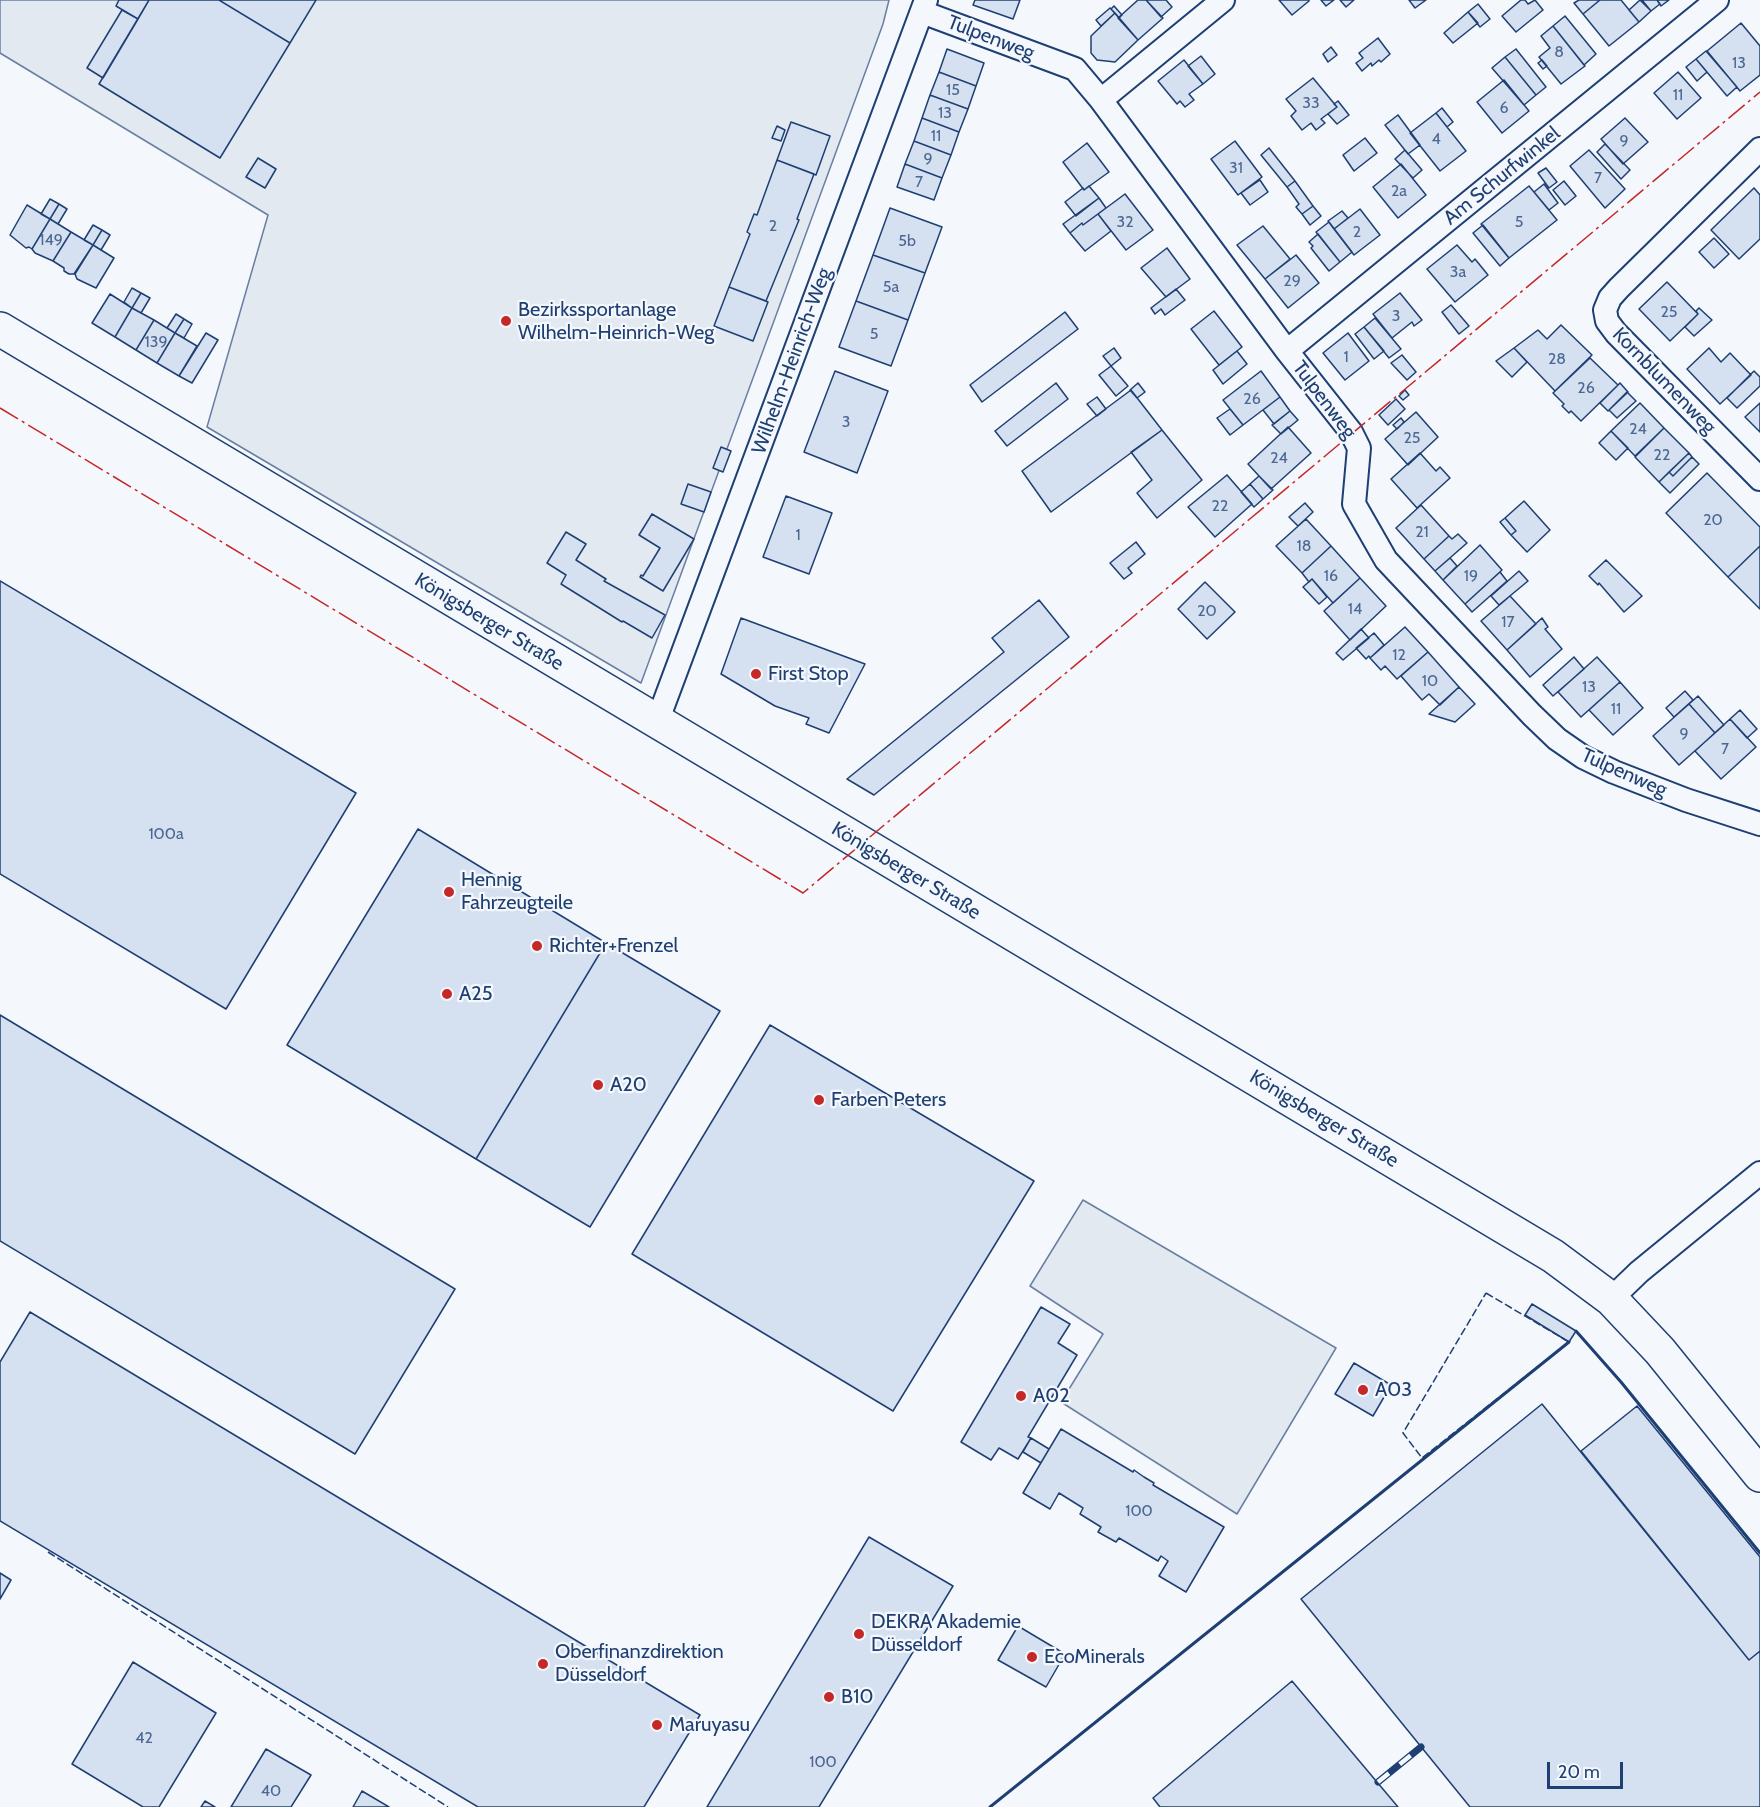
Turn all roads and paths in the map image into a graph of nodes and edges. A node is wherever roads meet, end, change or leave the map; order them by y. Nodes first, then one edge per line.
1 (1223, 0) edge
2 (1718, 0) edge
3 (924, 6) edge
4 (1101, 100) junction
5 (1760, 149) edge
6 (0, 329) edge
7 (1287, 351) junction
8 (1760, 479) edge
9 (657, 722) junction
10 (1760, 824) edge
11 (1760, 1173) edge
12 (1611, 1299) junction
13 (1760, 1476) edge

1 - 4 street
2 - 7 street, Am Schurfwinkel
3 - 4 street, Tulpenweg
3 - 9 street, Wilhelm-Heinrich-Weg
4 - 7 street, Tulpenweg
5 - 8 street, Kornblumenweg
6 - 9 main road, Königsberger Straße
7 - 10 street, Tulpenweg
9 - 12 main road, Königsberger Straße
11 - 12 street
12 - 13 main road, Königsberger Straße

